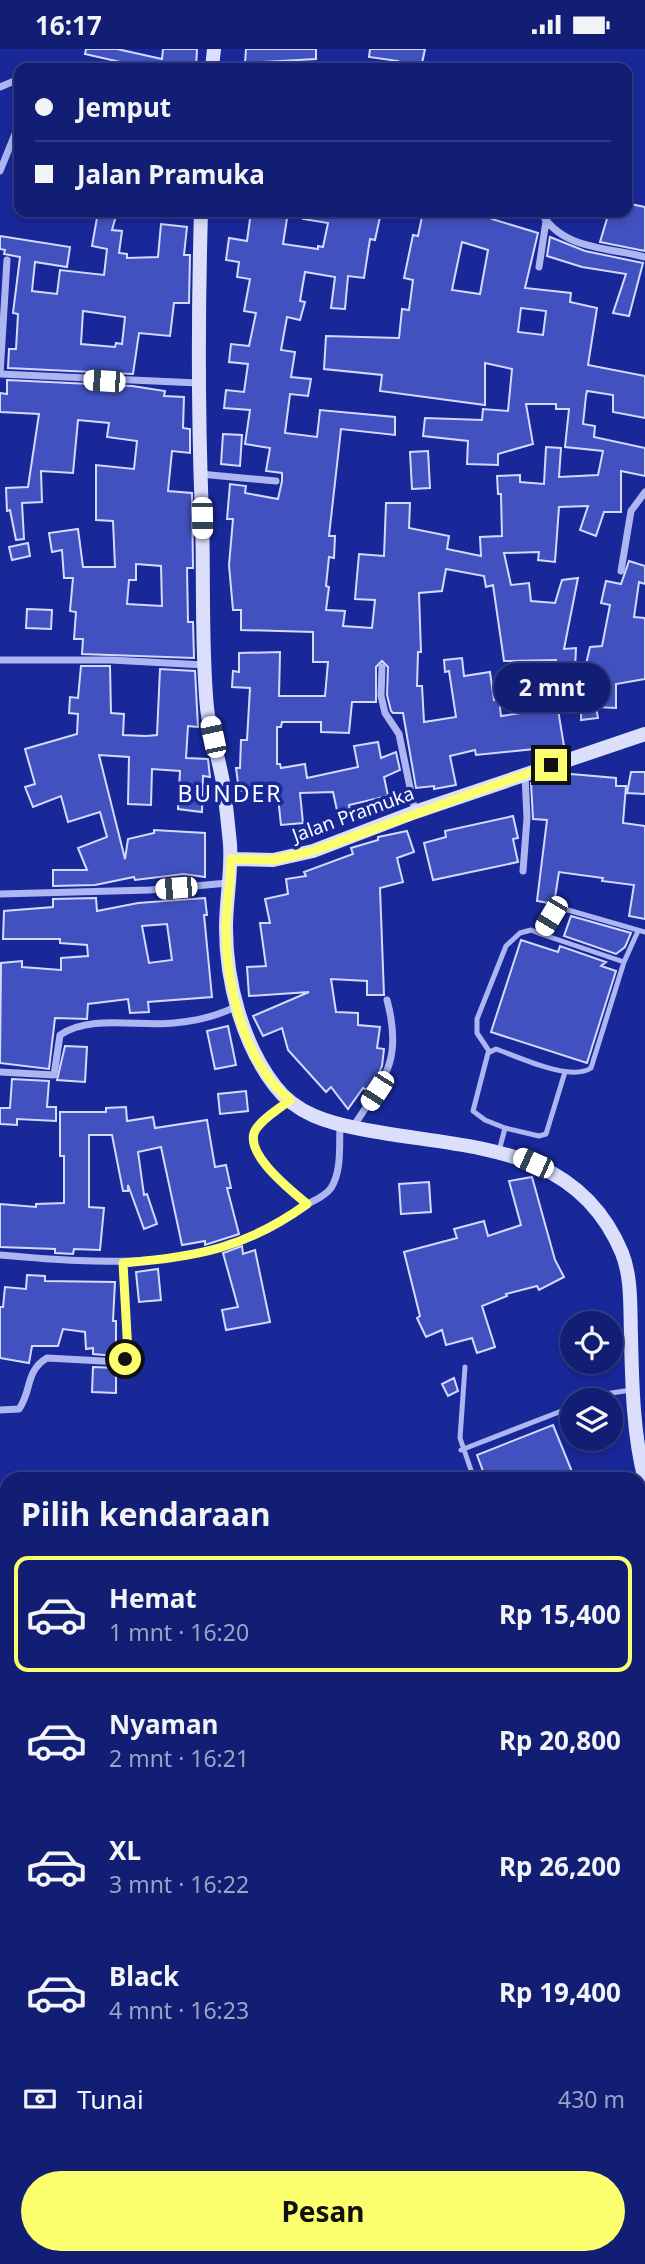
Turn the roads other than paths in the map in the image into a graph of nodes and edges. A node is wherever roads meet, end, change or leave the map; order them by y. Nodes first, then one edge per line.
1 (14, 136) edge
2 (0, 171) edge
3 (201, 217) edge
4 (544, 217) edge
5 (546, 221) junction
6 (645, 257) edge
7 (7, 260) dead end
8 (538, 267) dead end
9 (0, 374) edge
10 (198, 383) junction
11 (200, 474) junction
12 (276, 481) dead end
13 (645, 492) edge
14 (621, 571) dead end
15 (0, 660) edge
16 (204, 665) junction
17 (382, 667) dead end
18 (645, 734) edge
19 (525, 774) junction
20 (415, 812) junction
21 (231, 859) junction
22 (523, 871) dead end
23 (228, 883) junction
24 (0, 894) edge
25 (642, 931) edge
26 (541, 934) junction
27 (624, 962) junction
28 (387, 1000) dead end
29 (238, 1006) junction
30 (489, 1051) junction
31 (0, 1072) edge
32 (565, 1072) junction
33 (290, 1100) junction
34 (346, 1126) junction
35 (505, 1128) junction
36 (499, 1151) junction
37 (307, 1204) junction
38 (0, 1255) edge
39 (123, 1263) junction
40 (465, 1367) dead end
41 (634, 1390) junction
42 (623, 1392) edge
43 (0, 1410) edge
44 (560, 1412) edge
45 (461, 1450) junction
46 (471, 1472) edge
47 (643, 1472) edge

1 - 2 street
3 - 10 street
4 - 5 street
5 - 6 street
5 - 8 street
7 - 9 street
9 - 10 street
10 - 11 street
11 - 12 street
11 - 16 street
13 - 14 street
15 - 16 street
16 - 21 street
17 - 20 street
18 - 19 street, Jalan Pramuka
19 - 20 street, Jalan Pramuka
19 - 22 street
20 - 21 street, Jalan Pramuka
21 - 23 street
23 - 24 street
23 - 29 street
25 - 26 lane
25 - 27 lane
26 - 27 lane
26 - 30 lane
27 - 32 lane
28 - 34 street
29 - 31 street
29 - 33 street
30 - 32 lane
30 - 35 lane
32 - 35 lane
33 - 34 street
33 - 37 street
34 - 36 street
34 - 37 street
35 - 36 lane
36 - 41 street
37 - 39 street
38 - 39 street
39 - 43 street
40 - 45 lane
41 - 42 lane
41 - 47 street
44 - 45 lane
45 - 46 lane

